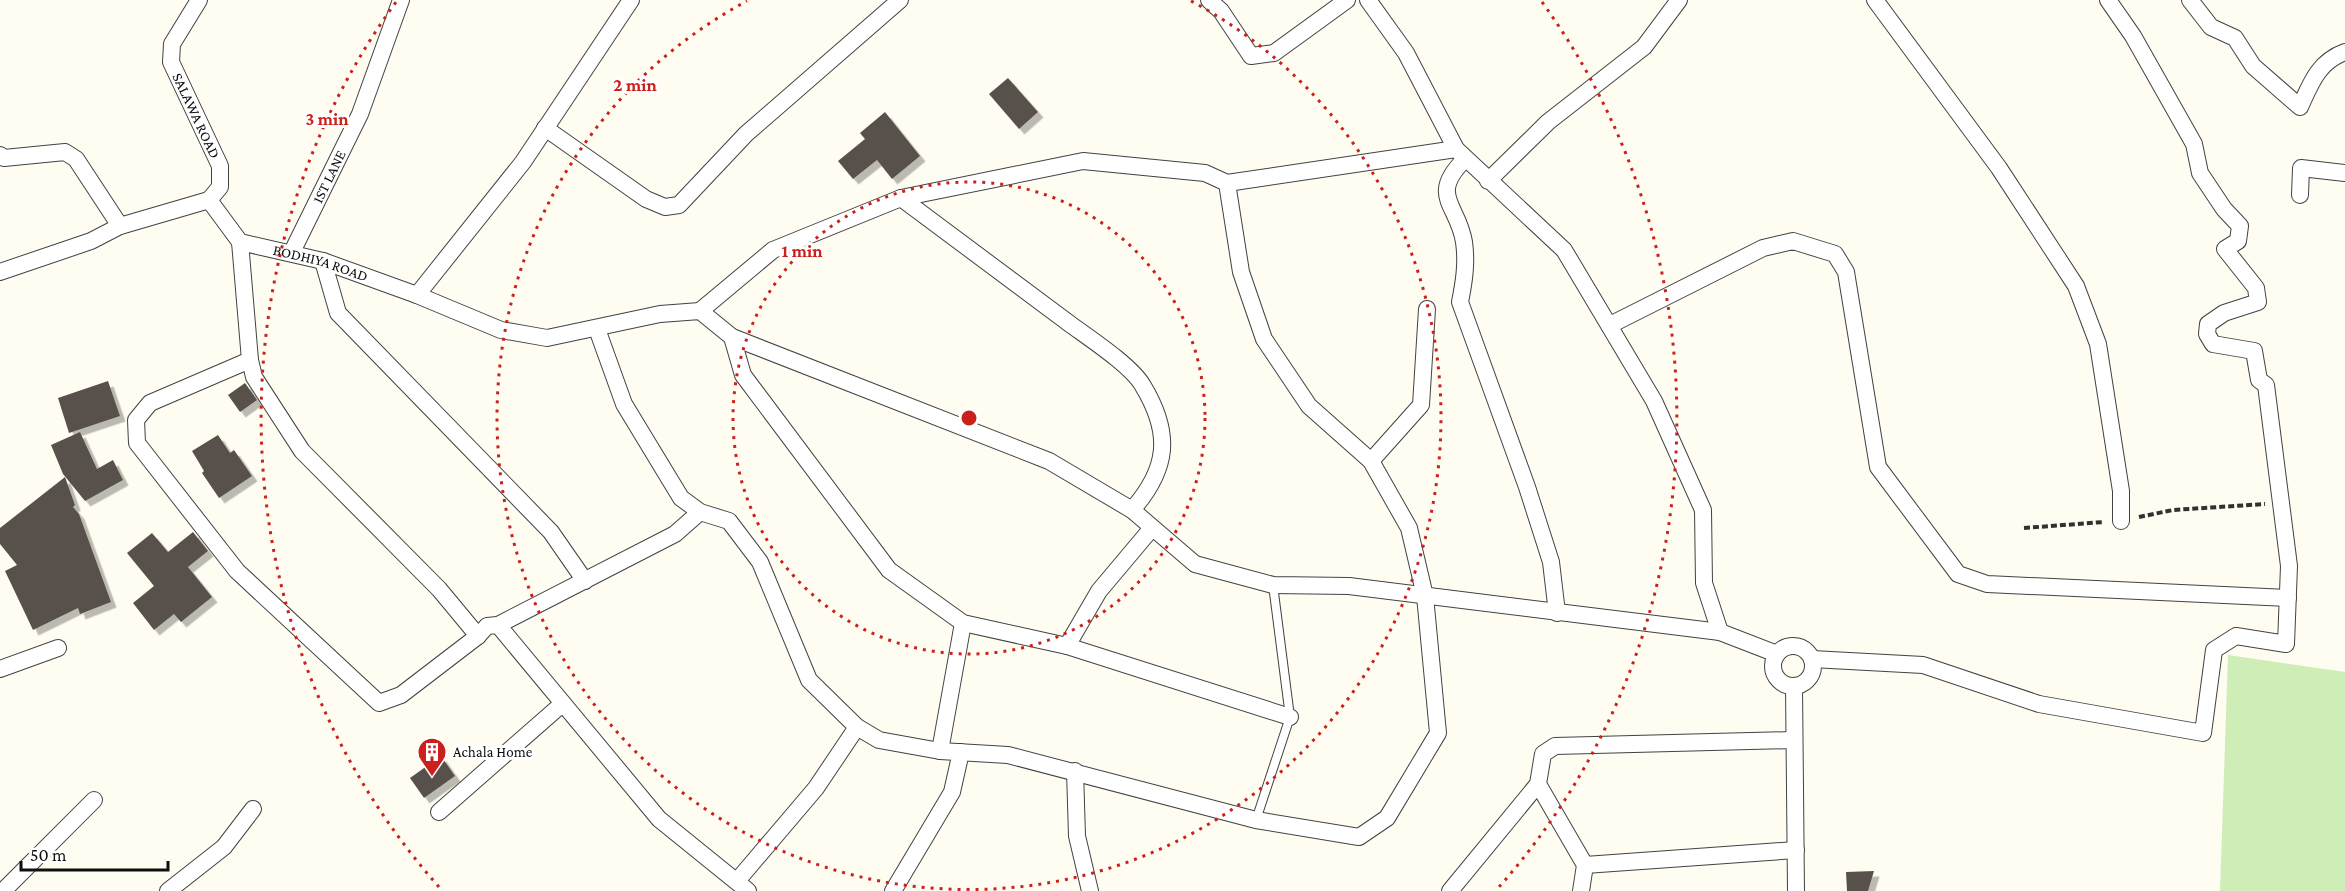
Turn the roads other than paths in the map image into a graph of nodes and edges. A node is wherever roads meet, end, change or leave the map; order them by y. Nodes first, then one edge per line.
1 (198, 0) edge
2 (401, 0) edge
3 (631, 0) edge
4 (900, 0) edge
5 (1209, 0) edge
6 (1347, 0) edge
7 (1368, 0) edge
8 (1679, 0) edge
9 (1875, 0) edge
10 (2108, 0) edge
11 (2190, 0) edge
12 (2345, 52) edge
13 (545, 128) junction
14 (1460, 154) junction
15 (0, 155) edge
16 (2345, 173) edge
17 (1488, 181) junction
18 (1227, 183) junction
19 (2300, 195) dead end
20 (901, 198) junction
21 (208, 200) junction
22 (120, 226) junction
23 (240, 242) junction
24 (292, 252) junction
25 (323, 261) junction
26 (0, 272) edge
27 (417, 295) junction
28 (1427, 309) dead end
29 (700, 311) junction
30 (1610, 325) junction
31 (597, 329) junction
32 (732, 337) junction
33 (250, 360) junction
34 (1371, 461) junction
35 (1132, 510) junction
36 (700, 512) junction
37 (2121, 521) road end
38 (1152, 528) junction
39 (585, 581) junction
40 (1273, 585) junction
41 (1425, 596) junction
42 (2288, 598) junction
43 (1557, 613) junction
44 (963, 622) junction
45 (498, 626) junction
46 (1720, 632) junction
47 (478, 636) junction
48 (1067, 646) junction
49 (58, 648) dead end
50 (1777, 654) junction
51 (1812, 659) junction
52 (0, 669) edge
53 (1794, 686) junction
54 (561, 705) junction
55 (1290, 717) junction
56 (857, 727) junction
57 (1794, 740) junction
58 (940, 751) junction
59 (961, 752) junction
60 (1075, 771) junction
61 (1538, 784) junction
62 (94, 800) dead end
63 (253, 810) dead end
64 (439, 812) dead end
65 (1256, 820) junction
66 (1796, 850) junction
67 (1585, 865) junction
68 (742, 886) edge
69 (3, 891) edge
70 (168, 891) edge
71 (893, 891) edge
72 (1090, 891) edge
73 (1450, 891) edge
74 (1581, 891) edge
75 (1796, 891) edge

1 - 21 street, SALAWA ROAD
2 - 24 street, 1ST LANE
3 - 13 street
4 - 13 street
5 - 6 street
7 - 14 street
8 - 17 street
9 - 37 street
10 - 42 street
11 - 12 street
13 - 27 street
14 - 17 street
14 - 18 street
14 - 43 street
15 - 22 street
16 - 19 street
17 - 30 street
18 - 20 street
18 - 34 street
20 - 29 street
20 - 35 street
21 - 22 street
21 - 23 street
22 - 26 street
23 - 24 street, BODHIYA ROAD
23 - 33 street
24 - 25 street, BODHIYA ROAD
25 - 27 street, BODHIYA ROAD
25 - 39 street
27 - 31 street, BODHIYA ROAD
28 - 34 street
29 - 31 street, BODHIYA ROAD
29 - 32 street
30 - 42 street
30 - 46 street
31 - 36 street
32 - 35 street
32 - 44 street
33 - 47 street
33 - 47 street
34 - 41 street
35 - 38 street
36 - 39 street
36 - 56 street
38 - 40 street
38 - 48 street
39 - 45 street
40 - 41 street
40 - 55 lane
41 - 43 street
41 - 65 street
42 - 51 street
43 - 46 street
44 - 48 street
44 - 58 street
45 - 47 street
45 - 54 street
46 - 50 street
48 - 55 street
49 - 52 street
50 - 51 street
50 - 53 street
51 - 53 street
53 - 57 street
54 - 64 street
54 - 68 street
55 - 65 lane
56 - 58 street
56 - 68 street
57 - 61 street
57 - 66 street
58 - 59 street
59 - 60 street
59 - 71 street
60 - 65 street
60 - 72 street
61 - 67 street
61 - 73 street
62 - 69 street
63 - 70 street
66 - 67 street
66 - 75 street
67 - 74 street

